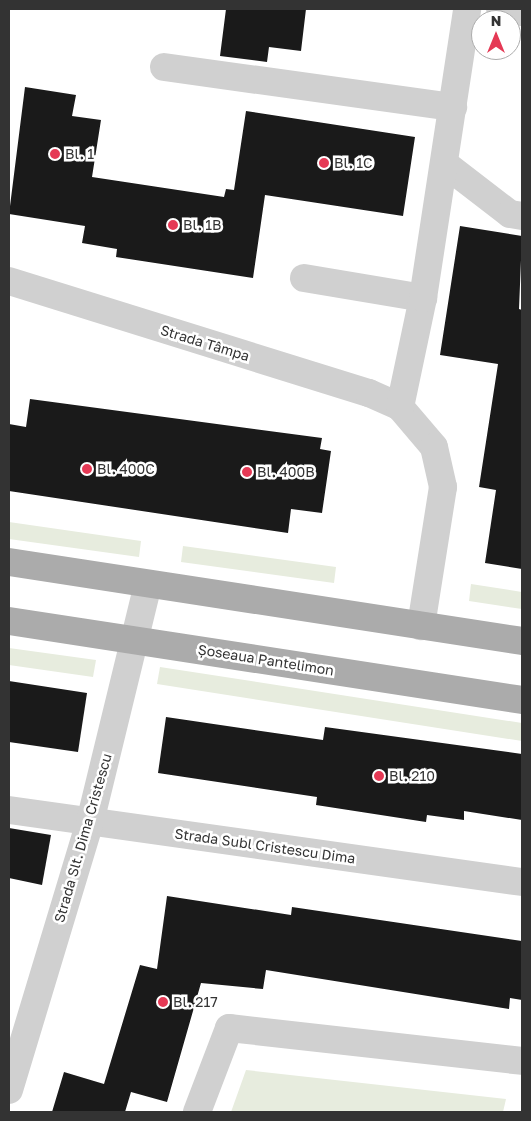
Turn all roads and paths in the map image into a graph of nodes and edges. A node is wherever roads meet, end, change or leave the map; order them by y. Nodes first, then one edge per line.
1 (467, 9) edge
2 (500, 9) edge
3 (522, 12) edge
4 (164, 67) dead end
5 (453, 107) junction
6 (445, 164) junction
7 (522, 216) edge
8 (304, 278) dead end
9 (9, 281) edge
10 (423, 298) junction
11 (400, 407) junction
12 (9, 562) edge
13 (148, 584) junction
14 (9, 621) edge
15 (420, 626) junction
16 (137, 639) junction
17 (522, 641) edge
18 (522, 700) edge
19 (9, 810) edge
20 (90, 822) junction
21 (522, 882) edge
22 (522, 1061) edge
23 (9, 1090) edge
24 (197, 1112) edge

1 - 5 street
2 - 3 street
4 - 5 street
5 - 6 street
6 - 7 street
6 - 10 street
8 - 10 street
9 - 11 street, Strada Tâmpa
10 - 11 street
11 - 15 street, Strada Tâmpa
12 - 13 main road
13 - 15 main road
13 - 16 street, Strada Slt. Dima Cristescu
14 - 16 main road, Șoseaua Pantelimon
15 - 17 main road
16 - 18 main road, Șoseaua Pantelimon
16 - 20 street, Strada Slt. Dima Cristescu
19 - 20 street, Strada Subl Cristescu Dima
20 - 21 street, Strada Subl Cristescu Dima
20 - 23 street, Strada Slt. Dima Cristescu
22 - 24 street

